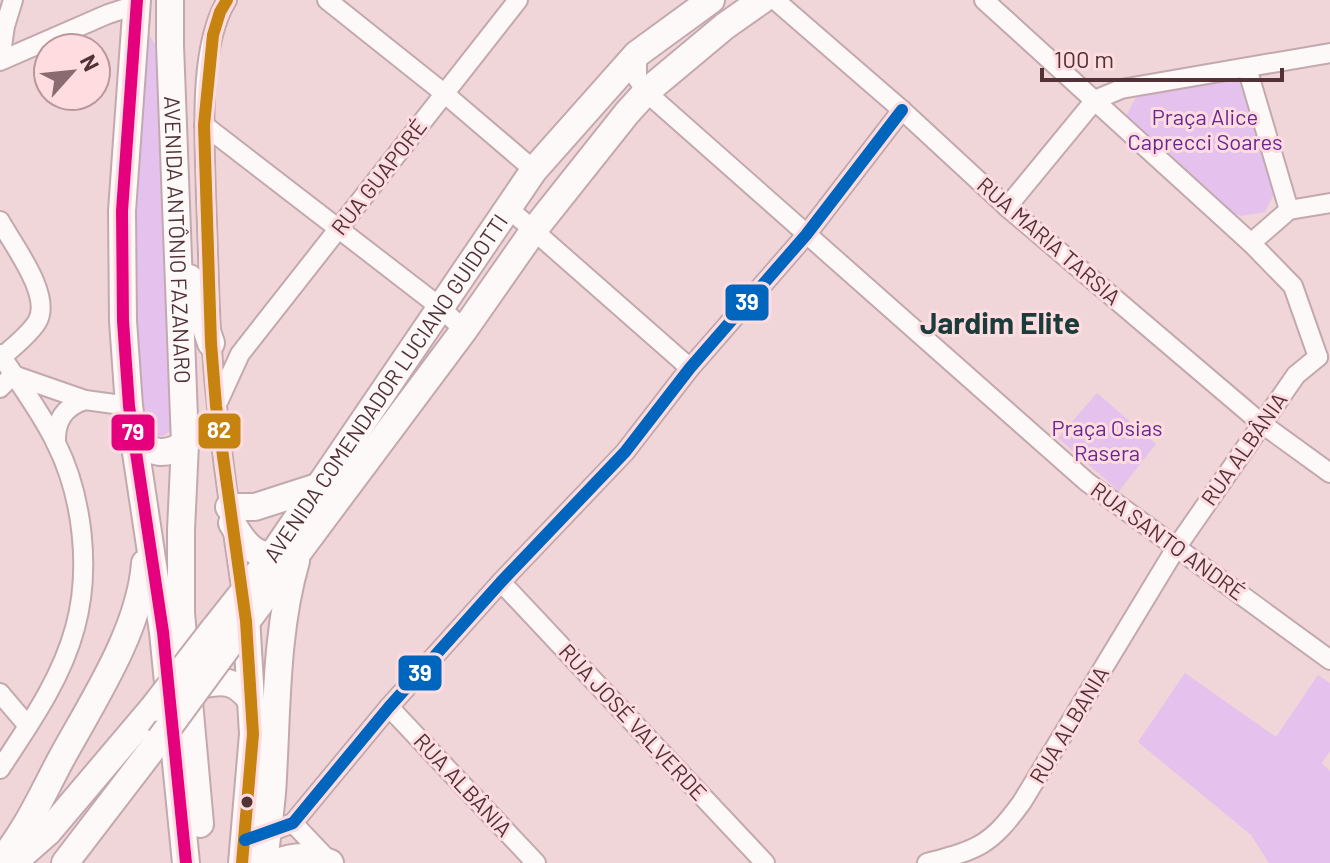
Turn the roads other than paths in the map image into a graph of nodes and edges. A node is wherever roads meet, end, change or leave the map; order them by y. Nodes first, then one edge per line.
1 (13, 0) edge
2 (170, 0) edge
3 (188, 0) edge
4 (227, 0) edge
5 (327, 0) edge
6 (518, 0) edge
7 (711, 0) edge
8 (762, 0) edge
9 (775, 0) edge
10 (984, 0) edge
11 (137, 3) edge
12 (170, 45) junction
13 (1330, 53) edge
14 (637, 54) junction
15 (0, 60) edge
16 (1247, 68) junction
17 (646, 92) junction
18 (445, 94) junction
19 (1095, 100) junction
20 (902, 110) junction
21 (204, 125) junction
22 (534, 170) junction
23 (1330, 203) edge
24 (1007, 207) junction
25 (508, 208) junction
26 (1289, 210) junction
27 (176, 215) junction
28 (0, 221) edge
29 (337, 230) junction
30 (534, 230) junction
31 (806, 235) junction
32 (1251, 243) junction
33 (440, 307) junction
34 (464, 330) junction
35 (211, 343) junction
36 (240, 354) junction
37 (1, 356) edge
38 (1324, 359) edge
39 (690, 368) junction
40 (7, 382) edge
41 (85, 400) junction
42 (129, 406) junction
43 (216, 406) junction
44 (1261, 423) junction
45 (135, 438) junction
46 (56, 443) junction
47 (185, 444) junction
48 (1330, 473) edge
49 (320, 486) junction
50 (231, 515) junction
51 (148, 528) junction
52 (1176, 548) junction
53 (300, 550) junction
54 (271, 557) junction
55 (501, 582) junction
56 (242, 594) junction
57 (228, 629) junction
58 (1330, 660) edge
59 (201, 685) junction
60 (0, 693) edge
61 (276, 697) junction
62 (250, 699) junction
63 (389, 707) junction
64 (28, 726) junction
65 (0, 769) edge
66 (293, 823) junction
67 (251, 846) edge
68 (0, 862) edge
69 (13, 863) edge
70 (65, 863) edge
71 (186, 863) edge
72 (204, 863) edge
73 (264, 863) edge
74 (275, 863) edge
75 (330, 863) edge
76 (536, 863) edge
77 (765, 863) edge
78 (927, 863) edge

1 - 15 street
2 - 12 main road, AVENIDA ANTÔNIO FAZANARO
3 - 12 main road
4 - 21 street
5 - 18 street
6 - 18 street, RUA GUAPORÉ
7 - 14 main road, AVENIDA COMENDADOR LUCIANO GUIDOTTI
8 - 17 main road, AVENIDA COMENDADOR LUCIANO GUIDOTTI
9 - 20 street, RUA MARIA TARSIA
10 - 19 street
11 - 12 main road
11 - 15 street
11 - 42 main road, AVENIDA ANTÔNIO FAZANARO
12 - 27 main road, AVENIDA ANTÔNIO FAZANARO
13 - 16 street
14 - 17 street
14 - 22 main road, AVENIDA COMENDADOR LUCIANO GUIDOTTI
16 - 19 street
16 - 26 street
17 - 30 main road, AVENIDA COMENDADOR LUCIANO GUIDOTTI
17 - 31 street, RUA SANTO ANDRÉ
18 - 22 street
18 - 29 street, RUA GUAPORÉ
19 - 24 street
19 - 32 street
20 - 24 street, RUA MARIA TARSIA
20 - 31 street
21 - 29 street
21 - 35 street
22 - 25 main road, AVENIDA COMENDADOR LUCIANO GUIDOTTI
23 - 26 street
24 - 44 street, RUA MARIA TARSIA
25 - 30 street
25 - 33 main road, AVENIDA COMENDADOR LUCIANO GUIDOTTI
26 - 32 street
27 - 35 main road
27 - 47 main road, AVENIDA ANTÔNIO FAZANARO
28 - 37 street
29 - 33 street
29 - 36 street, RUA GUAPORÉ
30 - 34 main road, AVENIDA COMENDADOR LUCIANO GUIDOTTI
30 - 39 street
31 - 39 street
31 - 52 street, RUA SANTO ANDRÉ
32 - 38 street
33 - 34 street
33 - 49 main road, AVENIDA COMENDADOR LUCIANO GUIDOTTI
34 - 53 main road, AVENIDA COMENDADOR LUCIANO GUIDOTTI
35 - 36 street
35 - 43 street
36 - 43 street, RUA GUAPORÉ
37 - 40 street
38 - 44 street, RUA ALBÂNIA
39 - 55 street
40 - 41 street
40 - 46 street
41 - 42 street
41 - 46 street
42 - 45 main road, AVENIDA ANTÔNIO FAZANARO
43 - 50 street
44 - 48 street, RUA MARIA TARSIA
44 - 52 street, RUA ALBÂNIA
45 - 47 main road
45 - 51 main road, AVENIDA ANTÔNIO FAZANARO
46 - 64 street
47 - 72 main road, AVENIDA ANTÔNIO FAZANARO
49 - 50 main road
49 - 54 main road, AVENIDA COMENDADOR LUCIANO GUIDOTTI
50 - 54 main road
50 - 56 street
51 - 68 main road
51 - 71 main road, AVENIDA ANTÔNIO FAZANARO
52 - 58 street, RUA SANTO ANDRÉ
52 - 78 street, RUA ALBANIA
53 - 54 main road
53 - 57 main road, AVENIDA COMENDADOR LUCIANO GUIDOTTI
53 - 61 main road
54 - 56 main road, AVENIDA COMENDADOR LUCIANO GUIDOTTI
55 - 63 street
55 - 77 street, RUA JOSÉ VALVERDE
56 - 57 main road, AVENIDA COMENDADOR LUCIANO GUIDOTTI
57 - 59 main road, AVENIDA COMENDADOR LUCIANO GUIDOTTI, bridge
57 - 61 main road
57 - 62 main road
57 - 69 main road, AVENIDA COMENDADOR LUCIANO GUIDOTTI, bridge
59 - 62 main road
59 - 70 main road, AVENIDA COMENDADOR LUCIANO GUIDOTTI, bridge
60 - 64 street
61 - 67 main road
62 - 67 main road
63 - 66 street
63 - 76 street, RUA ALBÂNIA
64 - 65 street
66 - 67 street
66 - 75 street
67 - 73 main road
74 - 75 main road

